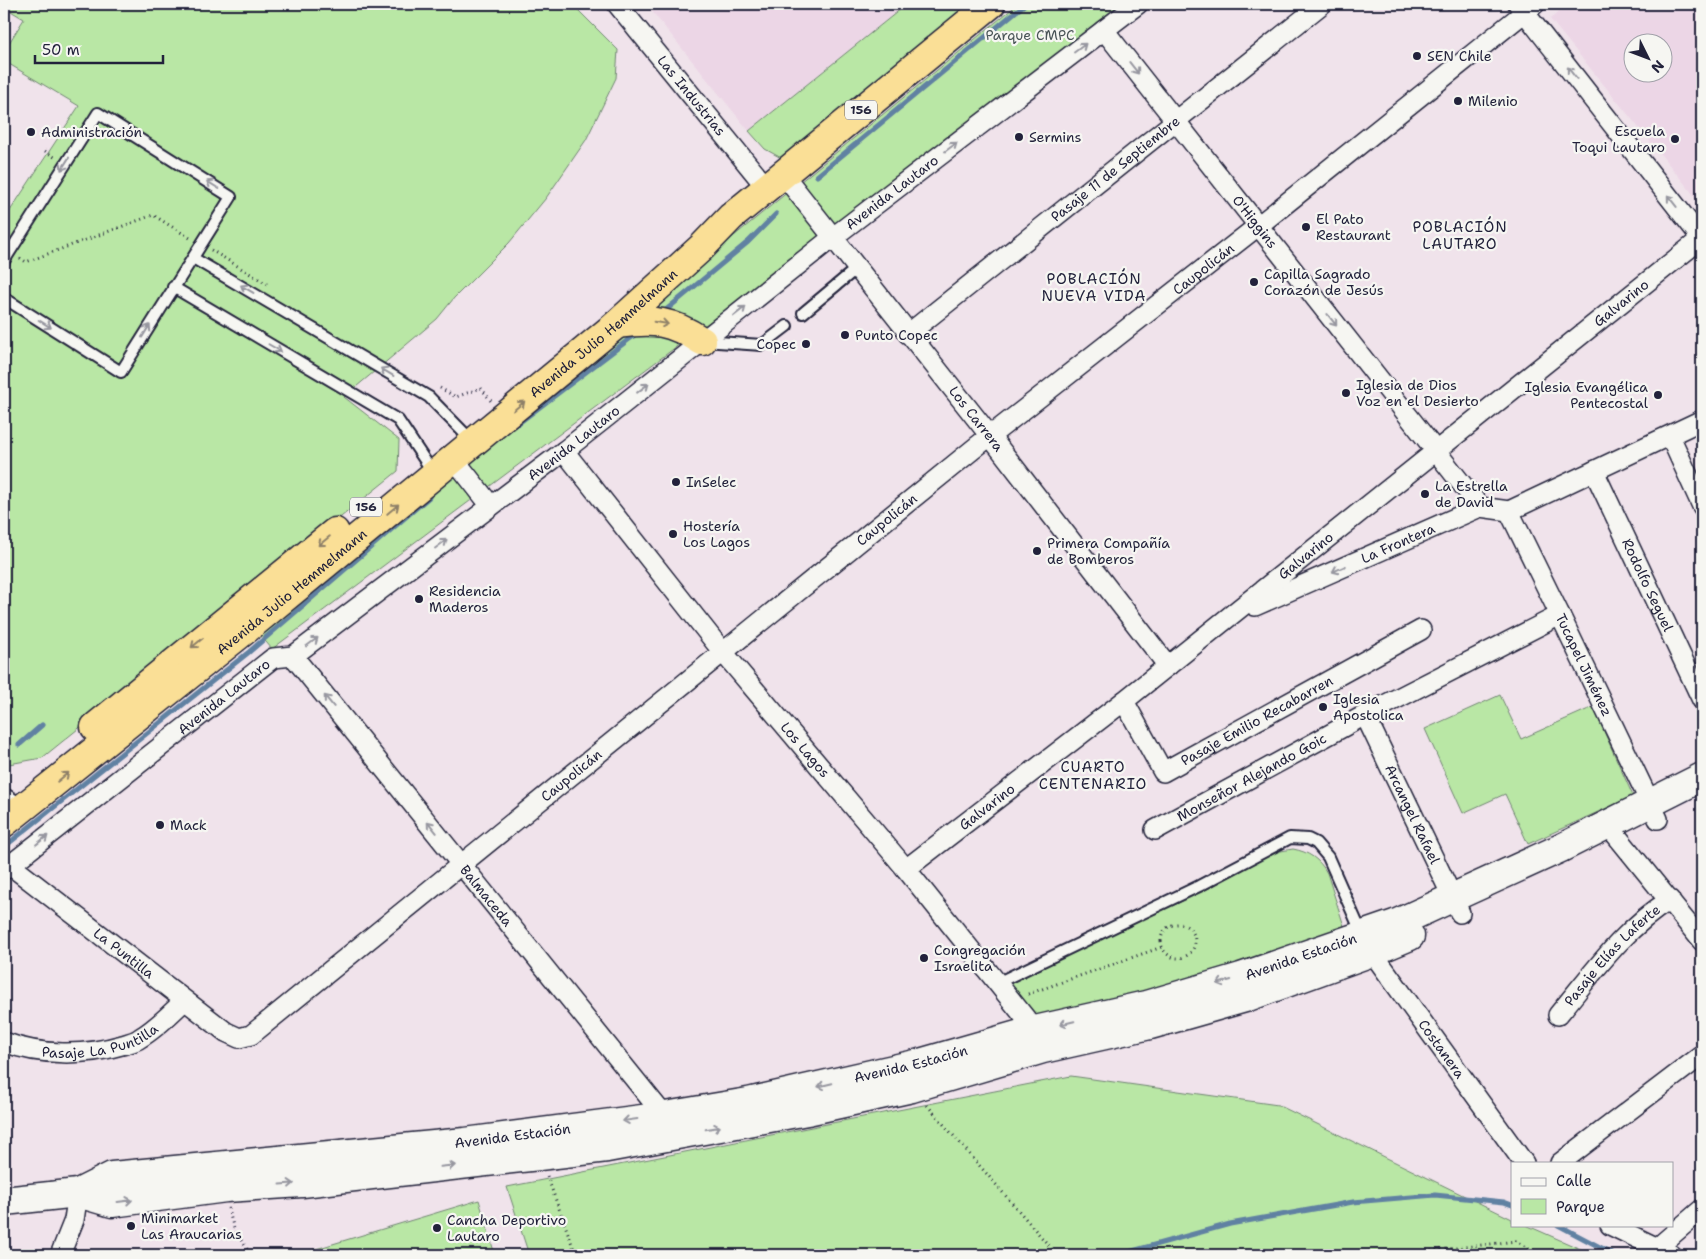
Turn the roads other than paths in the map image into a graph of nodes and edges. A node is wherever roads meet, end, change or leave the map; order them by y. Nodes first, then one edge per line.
1 (617, 4) edge
2 (991, 4) edge
3 (1138, 4) edge
4 (1322, 4) edge
5 (1526, 7) edge
6 (1104, 30) junction
7 (1175, 120) junction
8 (774, 181) junction
9 (731, 217) junction
10 (1258, 226) junction
11 (832, 238) junction
12 (1702, 239) edge
13 (193, 258) junction
14 (4, 261) edge
15 (857, 268) junction
16 (173, 287) junction
17 (4, 298) edge
18 (804, 313) dead end
19 (617, 324) junction
20 (787, 326) dead end
21 (908, 334) junction
22 (702, 341) junction
23 (1702, 420) edge
24 (990, 436) junction
25 (1670, 436) junction
26 (564, 450) junction
27 (1436, 451) junction
28 (450, 453) junction
29 (1594, 471) junction
30 (491, 506) junction
31 (1702, 506) edge
32 (1480, 507) junction
33 (1509, 511) junction
34 (1560, 614) junction
35 (1231, 616) junction
36 (1420, 630) dead end
37 (722, 651) junction
38 (294, 656) junction
39 (1168, 666) junction
40 (1702, 700) edge
41 (1124, 701) junction
42 (1365, 716) junction
43 (1702, 777) edge
44 (1702, 798) edge
45 (9, 804) edge
46 (1654, 811) junction
47 (1156, 830) dead end
48 (1612, 831) junction
49 (462, 865) junction
50 (7, 867) edge
51 (906, 868) junction
52 (1670, 900) junction
53 (1456, 905) junction
54 (1702, 941) edge
55 (1367, 943) junction
56 (997, 983) junction
57 (184, 1001) junction
58 (1558, 1015) dead end
59 (240, 1038) joint
60 (1039, 1040) junction
61 (4, 1042) edge
62 (1702, 1055) edge
63 (672, 1125) junction
64 (537, 1144) junction
65 (1523, 1162) edge
66 (1561, 1162) edge
67 (78, 1193) junction
68 (4, 1201) edge
69 (1702, 1209) edge
70 (1612, 1226) edge
71 (1664, 1251) edge
72 (60, 1255) edge

1 - 8 street, Las Industrias
2 - 8 highway, Avenida Julio Hemmelmann / 156
3 - 6 street, Avenida Lautaro
4 - 7 street, Pasaje 11 de Septiembre
5 - 10 street, Caupolicán
12 -> 5 street
6 -> 7 street, O'Higgins
11 -> 6 street, Avenida Lautaro
7 - 10 street, O'Higgins
7 - 21 street, Pasaje 11 de Septiembre
8 - 9 highway, Avenida Julio Hemmelmann / 156
8 - 11 street, Los Carrera
9 - 19 highway, Avenida Julio Hemmelmann / 156
9 - 28 highway, Avenida Julio Hemmelmann / 156
10 - 24 street, Caupolicán
10 -> 27 street, O'Higgins
11 - 15 street, Los Carrera
22 -> 11 street, Avenida Lautaro
12 - 27 street, Galvarino
13 -> 14 lane
13 - 16 lane
28 -> 13 lane
15 - 18 lane
15 - 21 street, Los Carrera
17 -> 16 lane
16 -> 28 lane
19 -> 22 highway
28 -> 19 highway, Avenida Julio Hemmelmann / 156
20 - 22 lane
21 - 24 street, Los Carrera
26 -> 22 street, Avenida Lautaro
23 - 25 street
24 - 37 street, Caupolicán
24 - 39 street, Los Carrera
25 - 29 street
25 - 31 street
26 - 30 street, Avenida Lautaro
26 - 37 street, Los Lagos
27 - 32 street, O'Higgins
27 - 35 street, Galvarino
28 - 30 street
28 - 45 highway, Avenida Julio Hemmelmann / 156
29 - 33 street
29 - 40 street, Rodolfo Seguel
38 -> 30 street, Avenida Lautaro
32 - 33 street
32 -> 35 street, La Frontera
33 - 34 street, Tucapel Jiménez
34 - 42 street, Monseñor Alejando Goic
34 - 46 street, Tucapel Jiménez
35 - 39 street, Galvarino
36 - 41 street, Pasaje Emilio Recabarren
37 - 49 street, Caupolicán
37 - 51 street, Los Lagos
49 -> 38 street, Balmaceda
50 -> 38 street, Avenida Lautaro
39 - 41 street, Galvarino
41 - 51 street, Galvarino
42 - 47 street, Monseñor Alejando Goic
42 - 53 street, Arcangel Rafael
43 - 46 street, Avenida Estación
44 - 46 street, Avenida Estación
46 - 48 street, Avenida Estación
48 - 52 street
48 - 53 street, Avenida Estación
49 - 59 street, Caupolicán
49 - 63 street, Balmaceda
50 - 57 street, La Puntilla
51 - 56 street, Los Lagos
52 - 54 street
52 - 58 street, Pasaje Elías Laferte
53 - 55 street, Avenida Estación
55 - 56 lane
55 - 60 street, Avenida Estación
55 - 65 street, Costanera
56 - 60 street, Los Lagos
57 - 59 street, La Puntilla
57 - 61 street, Pasaje La Puntilla
60 -> 63 street, Avenida Estación
63 -> 60 street, Avenida Estación
62 - 66 street
63 - 64 street, Avenida Estación
64 - 67 street, Avenida Estación
67 -> 64 street, Avenida Estación
67 - 68 street, Avenida Estación
67 - 72 street
69 - 71 street
70 - 71 street

